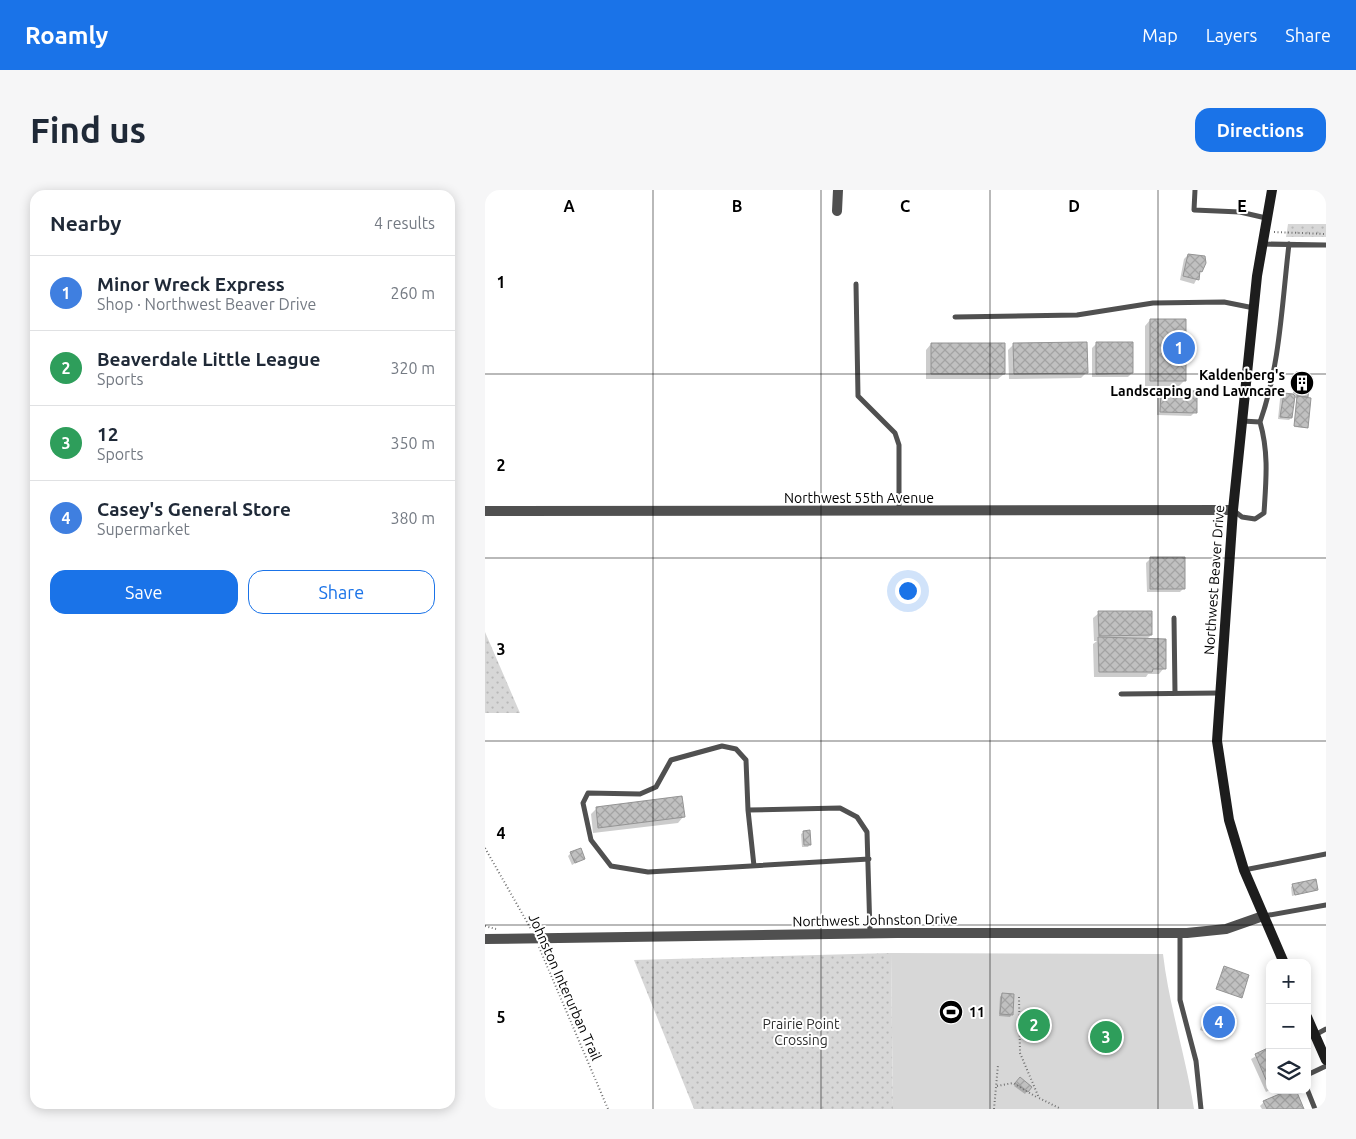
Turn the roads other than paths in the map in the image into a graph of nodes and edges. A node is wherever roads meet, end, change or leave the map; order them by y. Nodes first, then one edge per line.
1 (838, 190) edge
2 (1195, 190) edge
3 (1272, 190) edge
4 (837, 211) dead end
5 (1266, 218) junction
6 (1262, 244) junction
7 (1289, 244) junction
8 (1326, 245) edge
9 (857, 284) dead end
10 (1254, 308) junction
11 (955, 318) dead end
12 (1242, 421) junction
13 (1260, 422) junction
14 (1233, 510) junction
15 (485, 511) edge
16 (899, 512) junction
17 (1174, 618) dead end
18 (1220, 693) junction
19 (1121, 694) dead end
20 (1175, 694) junction
21 (748, 810) junction
22 (1326, 854) edge
23 (869, 859) junction
24 (754, 866) junction
25 (1244, 870) junction
26 (1326, 905) edge
27 (1263, 916) junction
28 (1180, 933) junction
29 (871, 934) junction
30 (485, 939) edge
31 (1282, 959) edge
32 (1311, 1026) edge
33 (1326, 1029) edge
34 (1315, 1034) junction
35 (1326, 1060) edge
36 (1326, 1066) edge
37 (1311, 1073) edge
38 (1309, 1094) edge
39 (1201, 1109) edge
40 (1315, 1109) edge

1 - 4 street
2 - 5 lane
3 - 5 main road, Northwest Beaver Drive
5 - 6 main road, Northwest Beaver Drive
6 - 7 lane
6 - 10 main road, Northwest Beaver Drive
7 - 8 lane
7 - 13 lane
9 - 16 lane
10 - 11 lane
10 - 12 main road, Northwest Beaver Drive
12 - 13 lane
12 - 14 main road, Northwest Beaver Drive
13 - 14 lane
14 - 16 street, Northwest 55th Avenue
14 - 18 main road, Northwest Beaver Drive
15 - 16 street, Northwest 55th Avenue
17 - 20 lane
18 - 20 lane
18 - 25 main road, Northwest Beaver Drive
19 - 20 lane
21 - 23 lane
21 - 24 lane
21 - 24 lane
22 - 25 lane
23 - 24 lane
23 - 29 lane
25 - 27 main road, Northwest Beaver Drive
26 - 27 lane
27 - 28 street, Northwest Johnston Drive
27 - 31 main road, Northwest Beaver Drive
28 - 29 street, Northwest Johnston Drive
28 - 39 lane
29 - 30 street, Northwest Johnston Drive
32 - 34 main road
33 - 34 lane
34 - 35 main road
36 - 37 lane
38 - 40 lane

